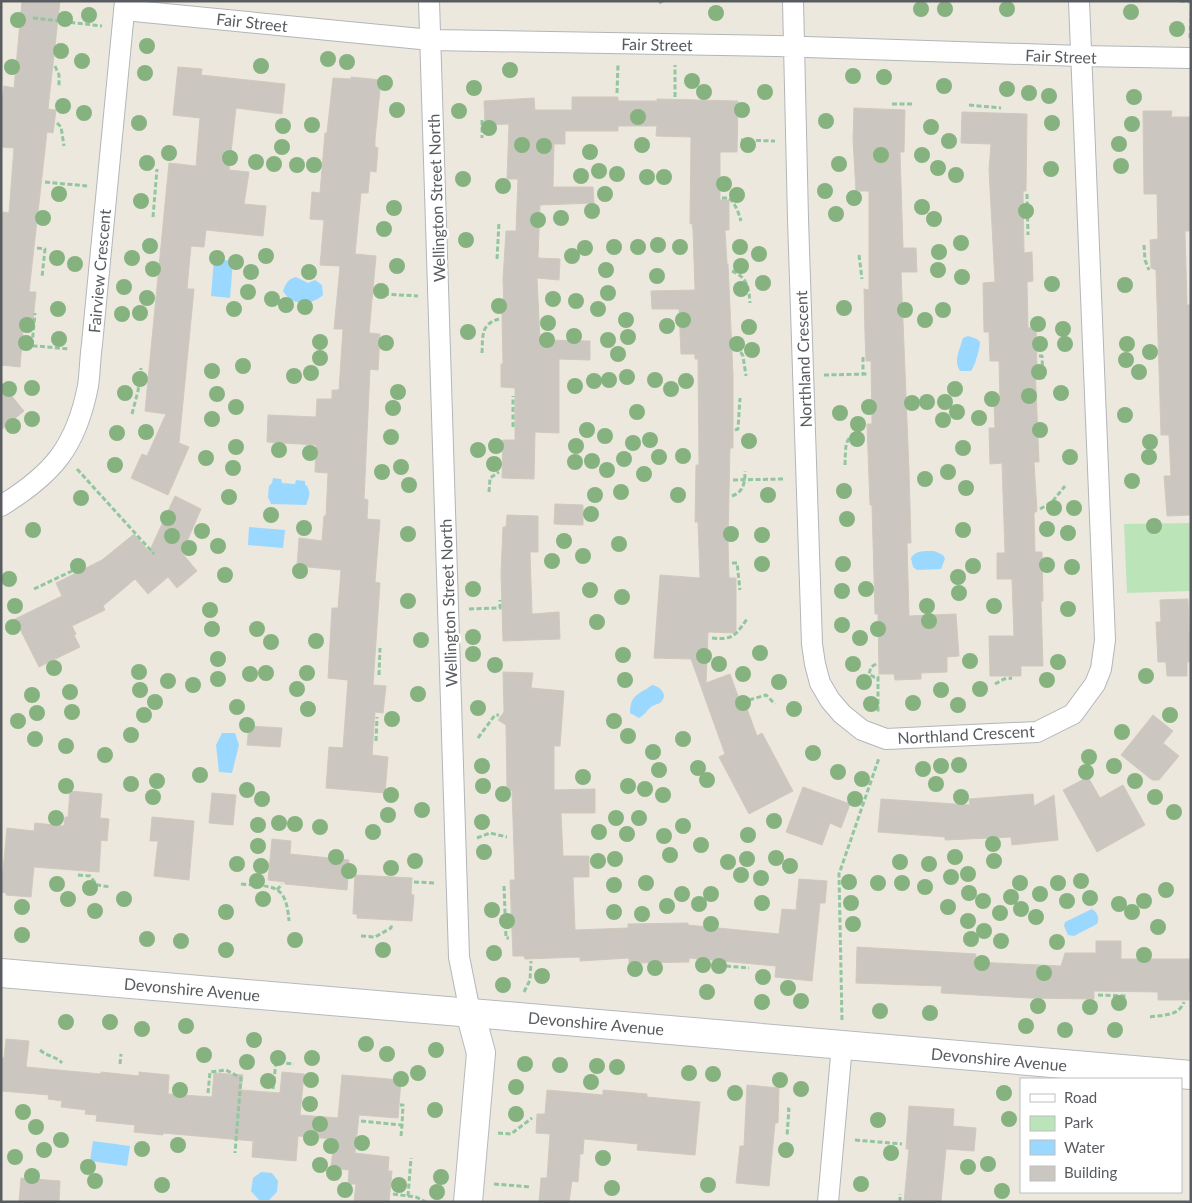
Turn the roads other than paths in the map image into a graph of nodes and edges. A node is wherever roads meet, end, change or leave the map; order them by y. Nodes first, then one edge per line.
1 (429, 1) edge
2 (793, 1) edge
3 (1079, 1) edge
4 (124, 5) edge
5 (431, 40) junction
6 (795, 47) junction
7 (1190, 50) edge
8 (1081, 56) junction
9 (1, 506) edge
10 (1, 973) edge
11 (470, 1012) junction
12 (842, 1045) junction
13 (1191, 1075) edge
14 (468, 1202) edge
15 (828, 1202) edge

1 - 5 street, Wellington Street North
2 - 6 street, Northland Crescent
3 - 8 street, Northland Crescent
4 - 5 street, Fair Street
4 - 9 street, Fairview Crescent
5 - 6 street, Fair Street
5 - 11 street, Wellington Street North
6 - 8 street, Fair Street
6 - 8 street, Northland Crescent
7 - 8 street, Fair Street
10 - 11 main road, Devonshire Avenue
11 - 12 main road, Devonshire Avenue
11 - 14 main road, Wellington Street North
12 - 13 main road, Devonshire Avenue
12 - 15 street

